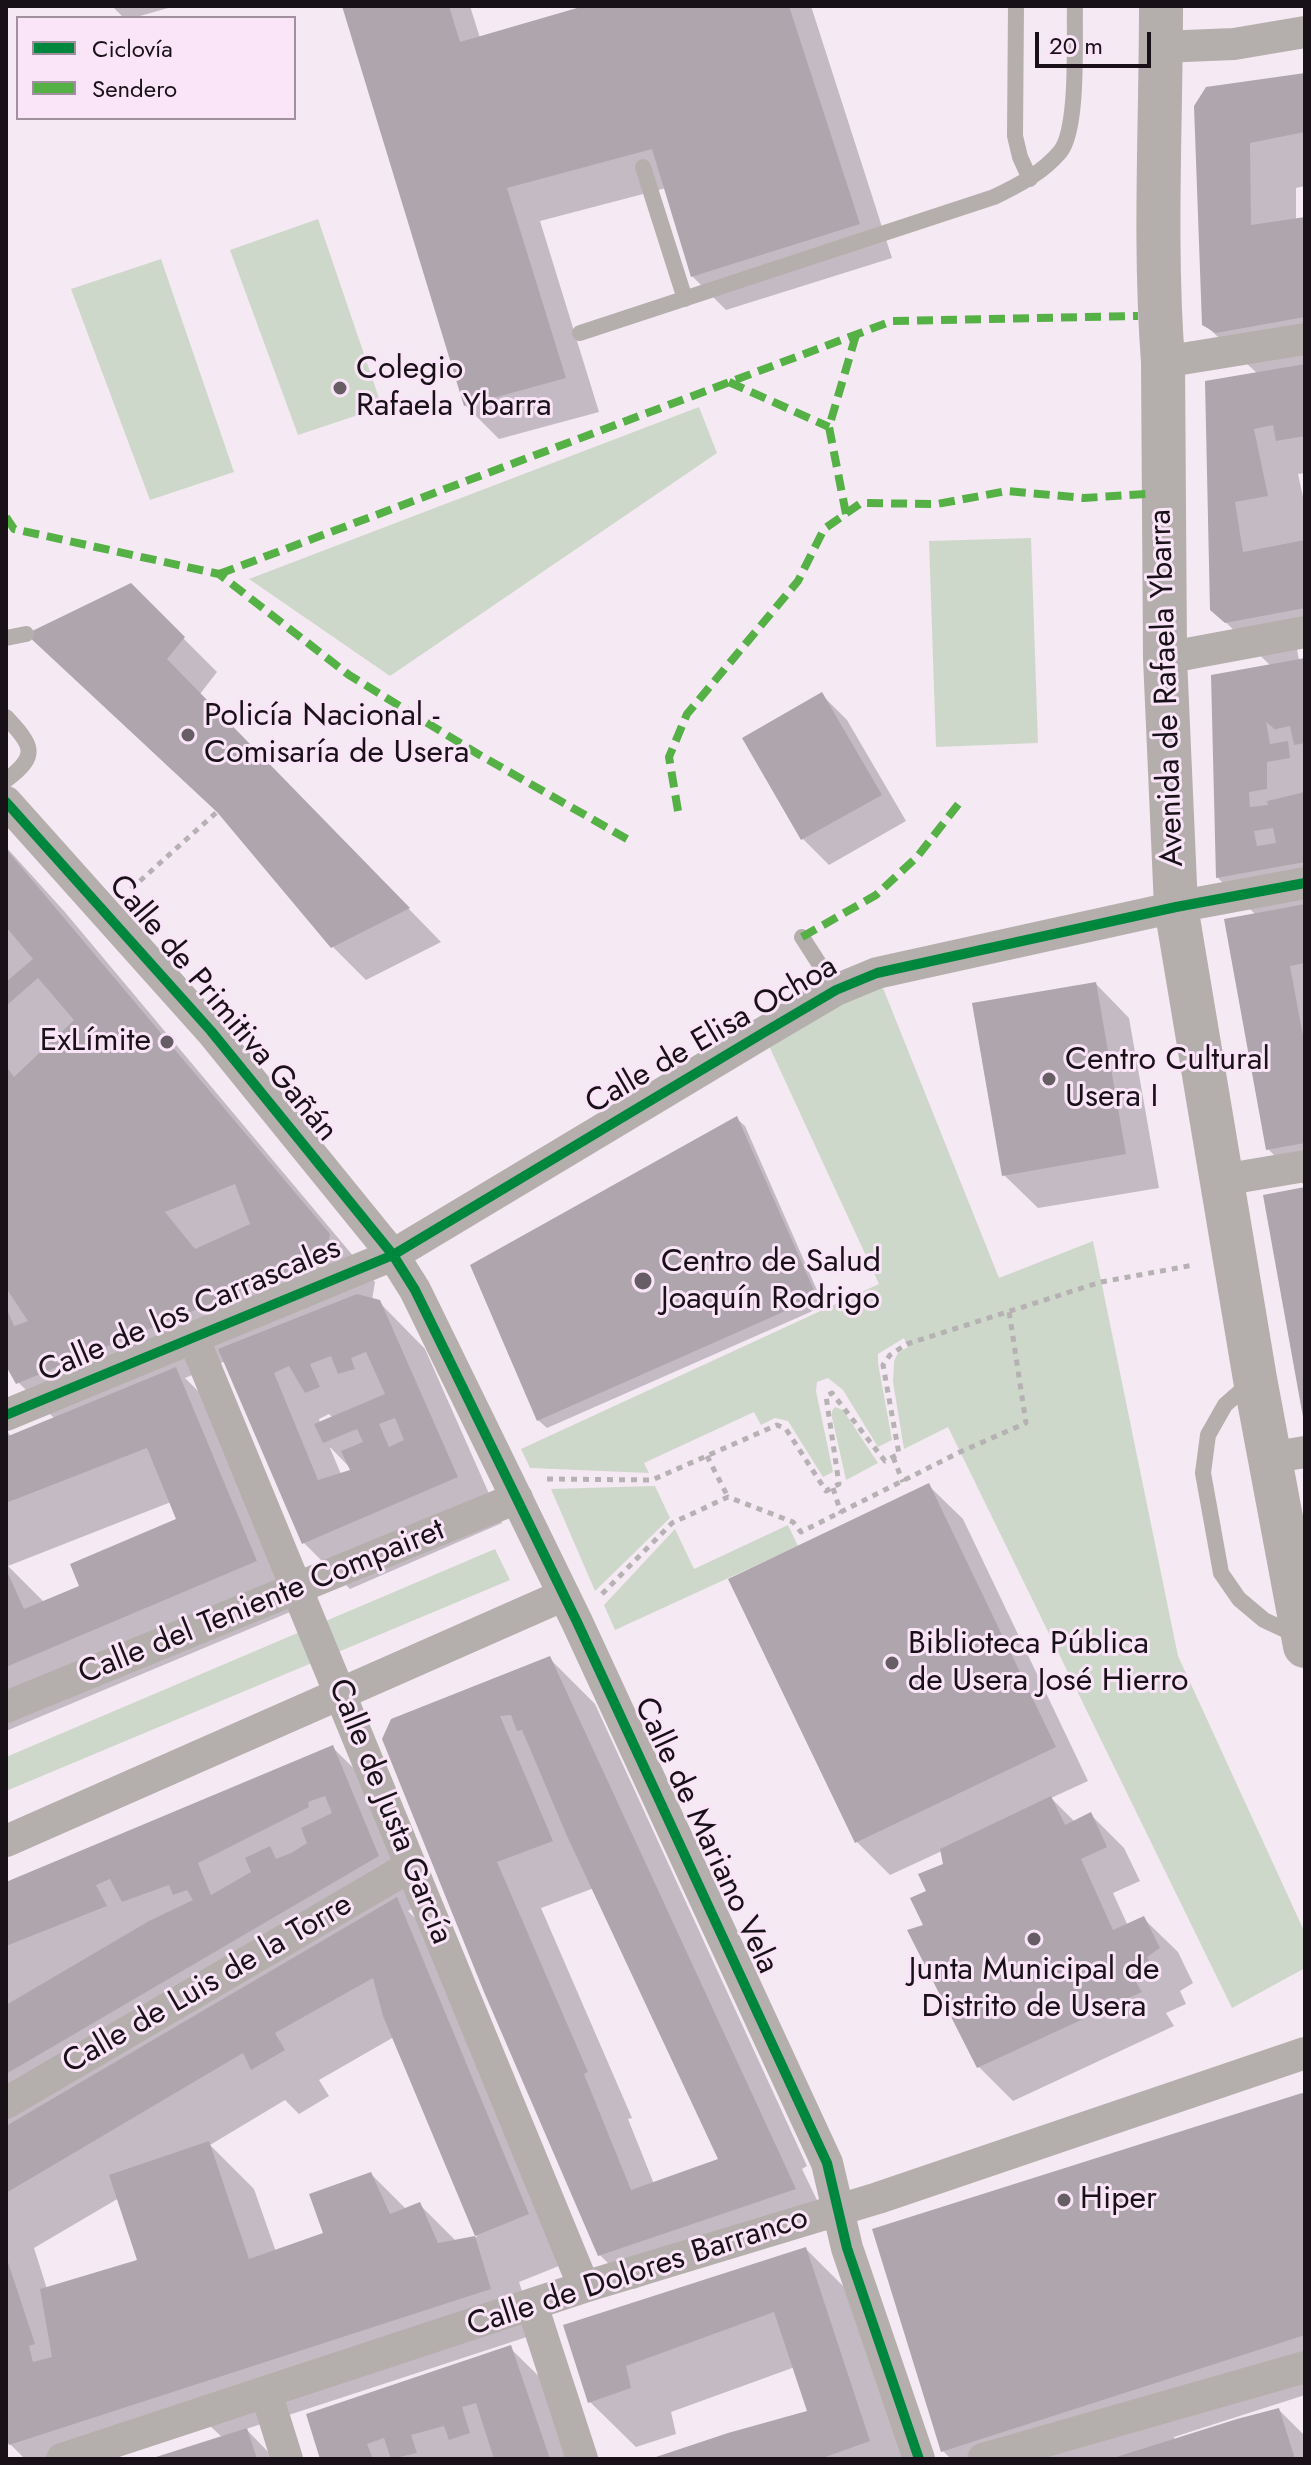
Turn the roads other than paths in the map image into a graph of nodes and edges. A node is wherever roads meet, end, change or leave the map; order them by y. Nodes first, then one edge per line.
1 (1016, 6) edge
2 (1075, 6) edge
3 (1161, 26) edge
4 (1305, 32) edge
5 (643, 167) dead end
6 (1030, 179) junction
7 (685, 299) junction
8 (580, 333) dead end
9 (1305, 339) edge
10 (1163, 362) junction
11 (1305, 632) edge
12 (26, 634) dead end
13 (6, 638) edge
14 (1165, 658) junction
15 (6, 717) edge
16 (6, 780) edge
17 (6, 802) edge
18 (1305, 883) edge
19 (1176, 907) junction
20 (802, 937) dead end
21 (836, 990) junction
22 (1305, 1166) edge
23 (1222, 1180) junction
24 (393, 1255) junction
25 (193, 1337) junction
26 (1255, 1379) junction
27 (6, 1415) edge
28 (1287, 1455) edge
29 (529, 1488) junction
30 (298, 1589) junction
31 (564, 1595) junction
32 (1304, 1643) edge
33 (341, 1695) junction
34 (6, 1707) edge
35 (6, 1841) edge
36 (411, 1866) junction
37 (1305, 2053) edge
38 (6, 2103) edge
39 (838, 2210) junction
40 (584, 2287) junction
41 (532, 2305) junction
42 (1305, 2367) edge
43 (266, 2392) junction
44 (62, 2459) edge
45 (287, 2459) edge
46 (582, 2459) edge
47 (919, 2459) edge
48 (983, 2459) edge

1 - 6 lane
2 - 6 lane
3 - 4 street
3 - 10 main road, Avenida de Rafaela Ybarra
5 - 7 lane
6 - 7 lane
7 - 8 lane
9 - 10 street
10 - 14 main road, Avenida de Rafaela Ybarra
11 - 14 street
12 - 13 lane
14 - 19 main road, Avenida de Rafaela Ybarra
15 - 16 lane
17 - 24 street, Calle de Primitiva Gañán
18 - 19 street, Calle de Elisa Ochoa
19 - 21 street, Calle de Elisa Ochoa
19 - 23 main road, Avenida de Rafaela Ybarra
20 - 21 lane
21 - 24 street, Calle de Elisa Ochoa
22 - 23 street
23 - 26 main road, Avenida de Rafaela Ybarra
24 - 25 street, Calle de los Carrascales
24 - 29 street, Calle de Mariano Vela
25 - 27 street, Calle de los Carrascales
25 - 30 street, Calle de Justa García
26 - 28 main road, Avenida de Rafaela Ybarra
26 - 32 lane
28 - 32 main road, Avenida de Rafaela Ybarra
29 - 30 street, Calle del Teniente Compairet
29 - 31 street, Calle de Mariano Vela
30 - 33 street, Calle de Justa García
30 - 34 street, Calle del Teniente Compairet
31 - 33 street
31 - 39 street, Calle de Mariano Vela
33 - 35 street
33 - 36 street, Calle de Justa García
36 - 38 street, Calle de Luis de la Torre
36 - 40 street, Calle de Justa García
37 - 39 street, Calle de Dolores Barranco
39 - 40 street, Calle de Dolores Barranco
39 - 47 street, Calle de Mariano Vela
40 - 41 street, Calle de Dolores Barranco
41 - 43 street, Calle de Dolores Barranco
41 - 46 street
42 - 48 street
43 - 44 street, Calle de Dolores Barranco
43 - 45 street

